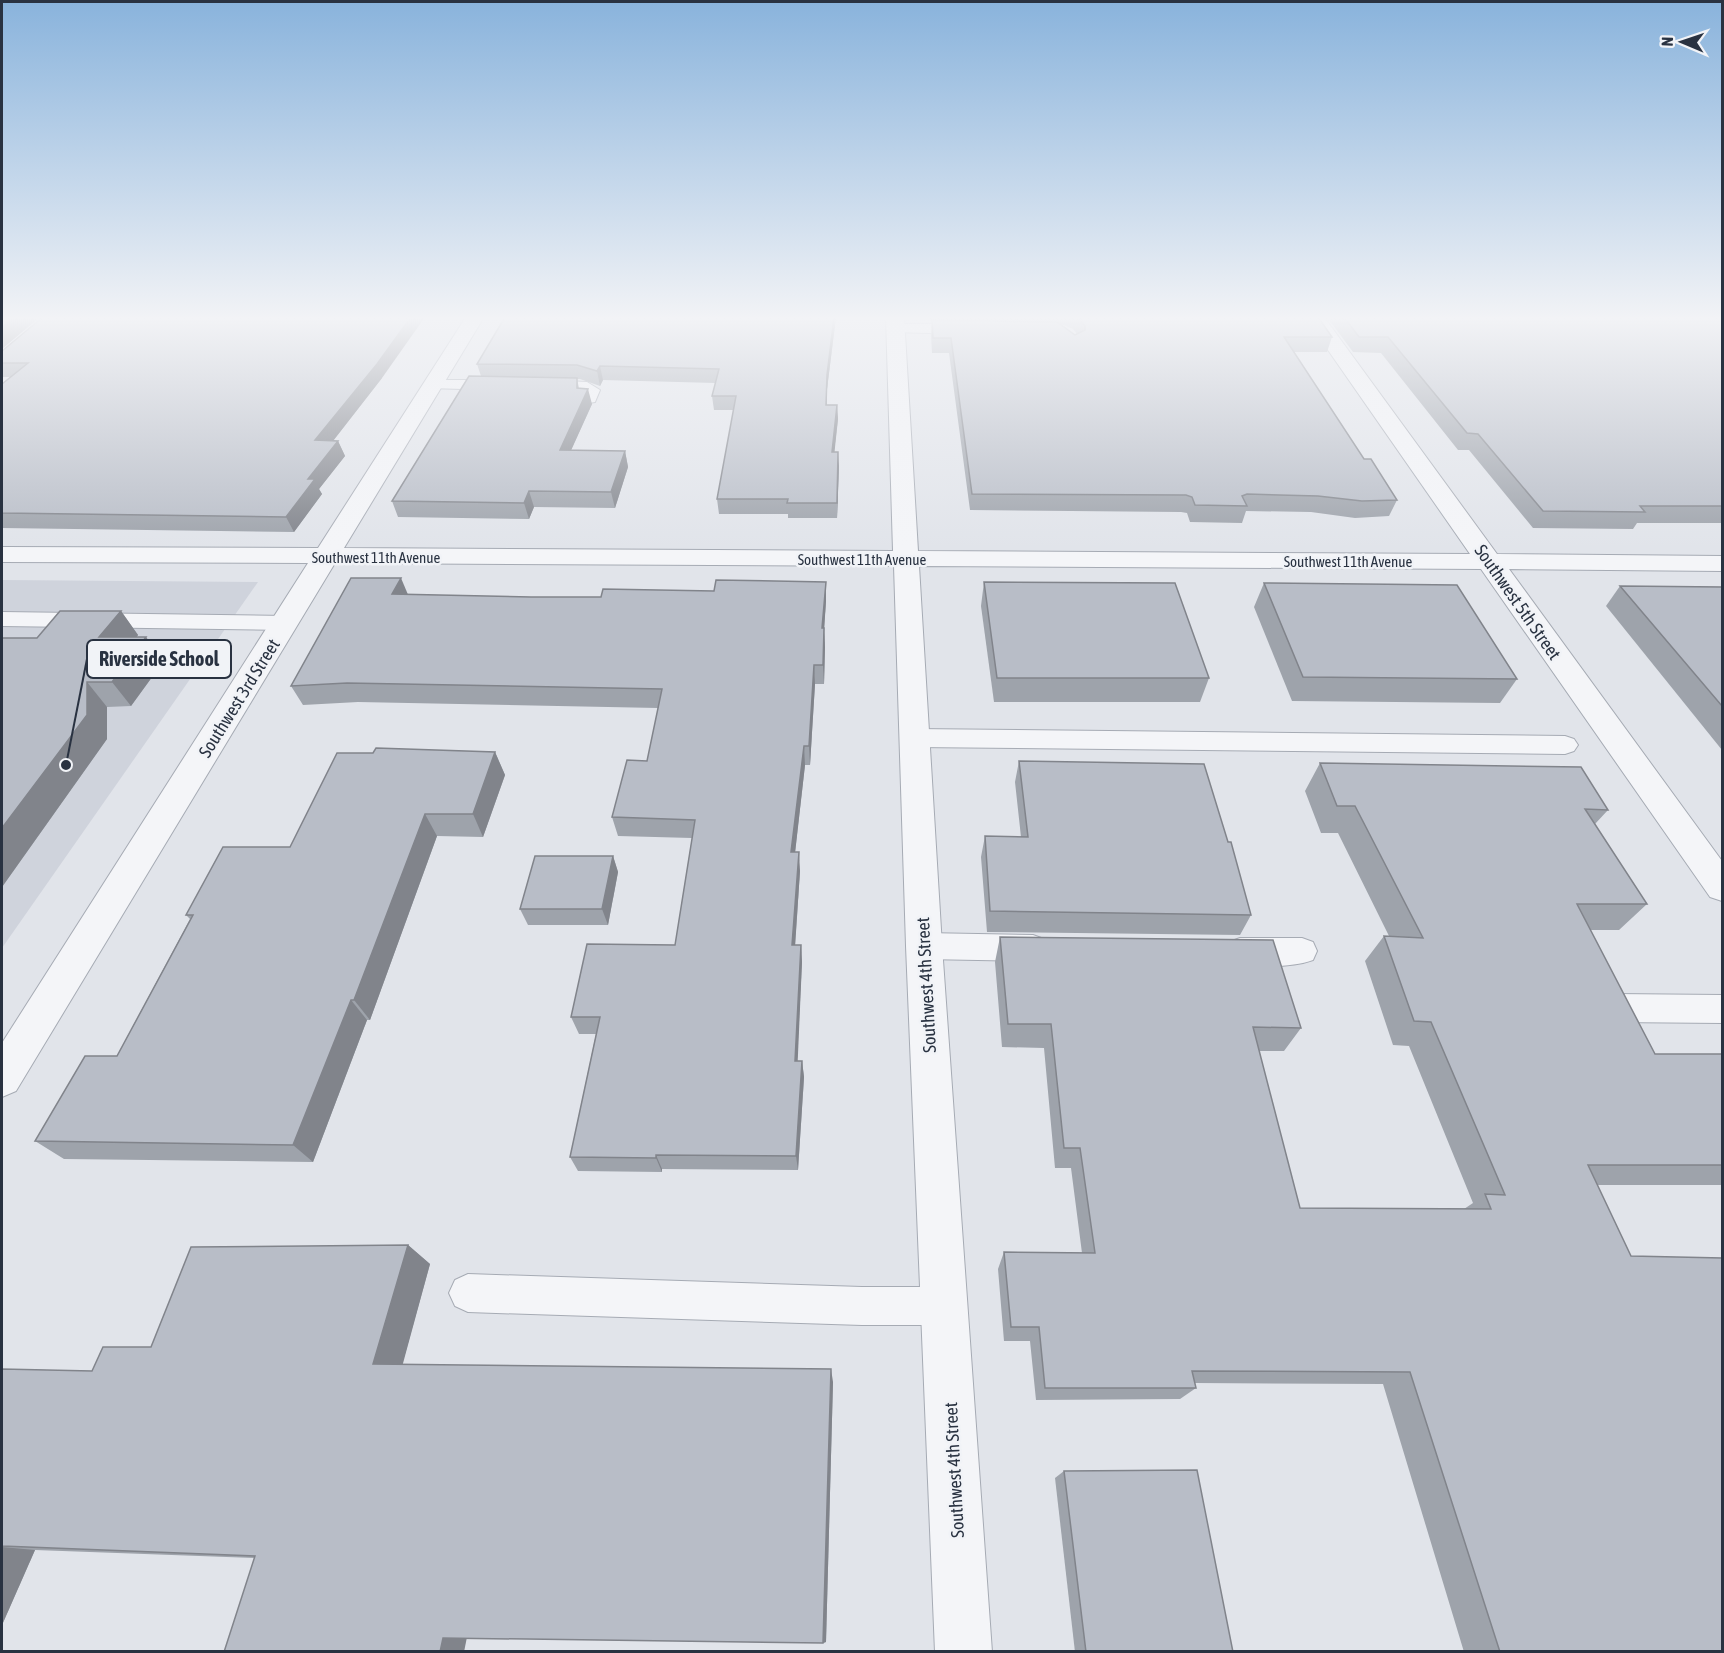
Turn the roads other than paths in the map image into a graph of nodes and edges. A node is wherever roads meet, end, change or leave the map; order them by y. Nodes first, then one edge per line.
1 (428, 394) edge
2 (590, 394) edge
3 (899, 394) edge
4 (1369, 394) edge
5 (589, 398) edge
6 (2, 554) edge
7 (326, 556) junction
8 (906, 559) junction
9 (1489, 561) junction
10 (1722, 563) edge
11 (2, 619) edge
12 (286, 623) junction
13 (914, 738) junction
14 (1565, 745) dead end
15 (1722, 887) edge
16 (924, 946) junction
17 (1064, 948) edge
18 (1207, 950) edge
19 (1302, 951) dead end
20 (1614, 1008) edge
21 (1722, 1009) edge
22 (2, 1078) edge
23 (468, 1293) dead end
24 (946, 1306) junction
25 (964, 1652) edge

1 - 7 street, Southwest 3rd Street
2 - 5 lane
3 - 8 street, Southwest 4th Street
4 - 9 street, Southwest 5th Street
6 - 7 street, Southwest 11th Avenue
7 - 8 street, Southwest 11th Avenue
7 - 12 street, Southwest 3rd Street
8 - 9 street, Southwest 11th Avenue
8 - 13 street, Southwest 4th Street
9 - 10 street, Southwest 11th Avenue
9 - 15 street, Southwest 5th Street
11 - 12 lane
12 - 22 street, Southwest 3rd Street
13 - 14 lane
13 - 16 street, Southwest 4th Street
16 - 17 lane
16 - 24 street, Southwest 4th Street
18 - 19 lane
20 - 21 lane
23 - 24 lane
24 - 25 street, Southwest 4th Street

